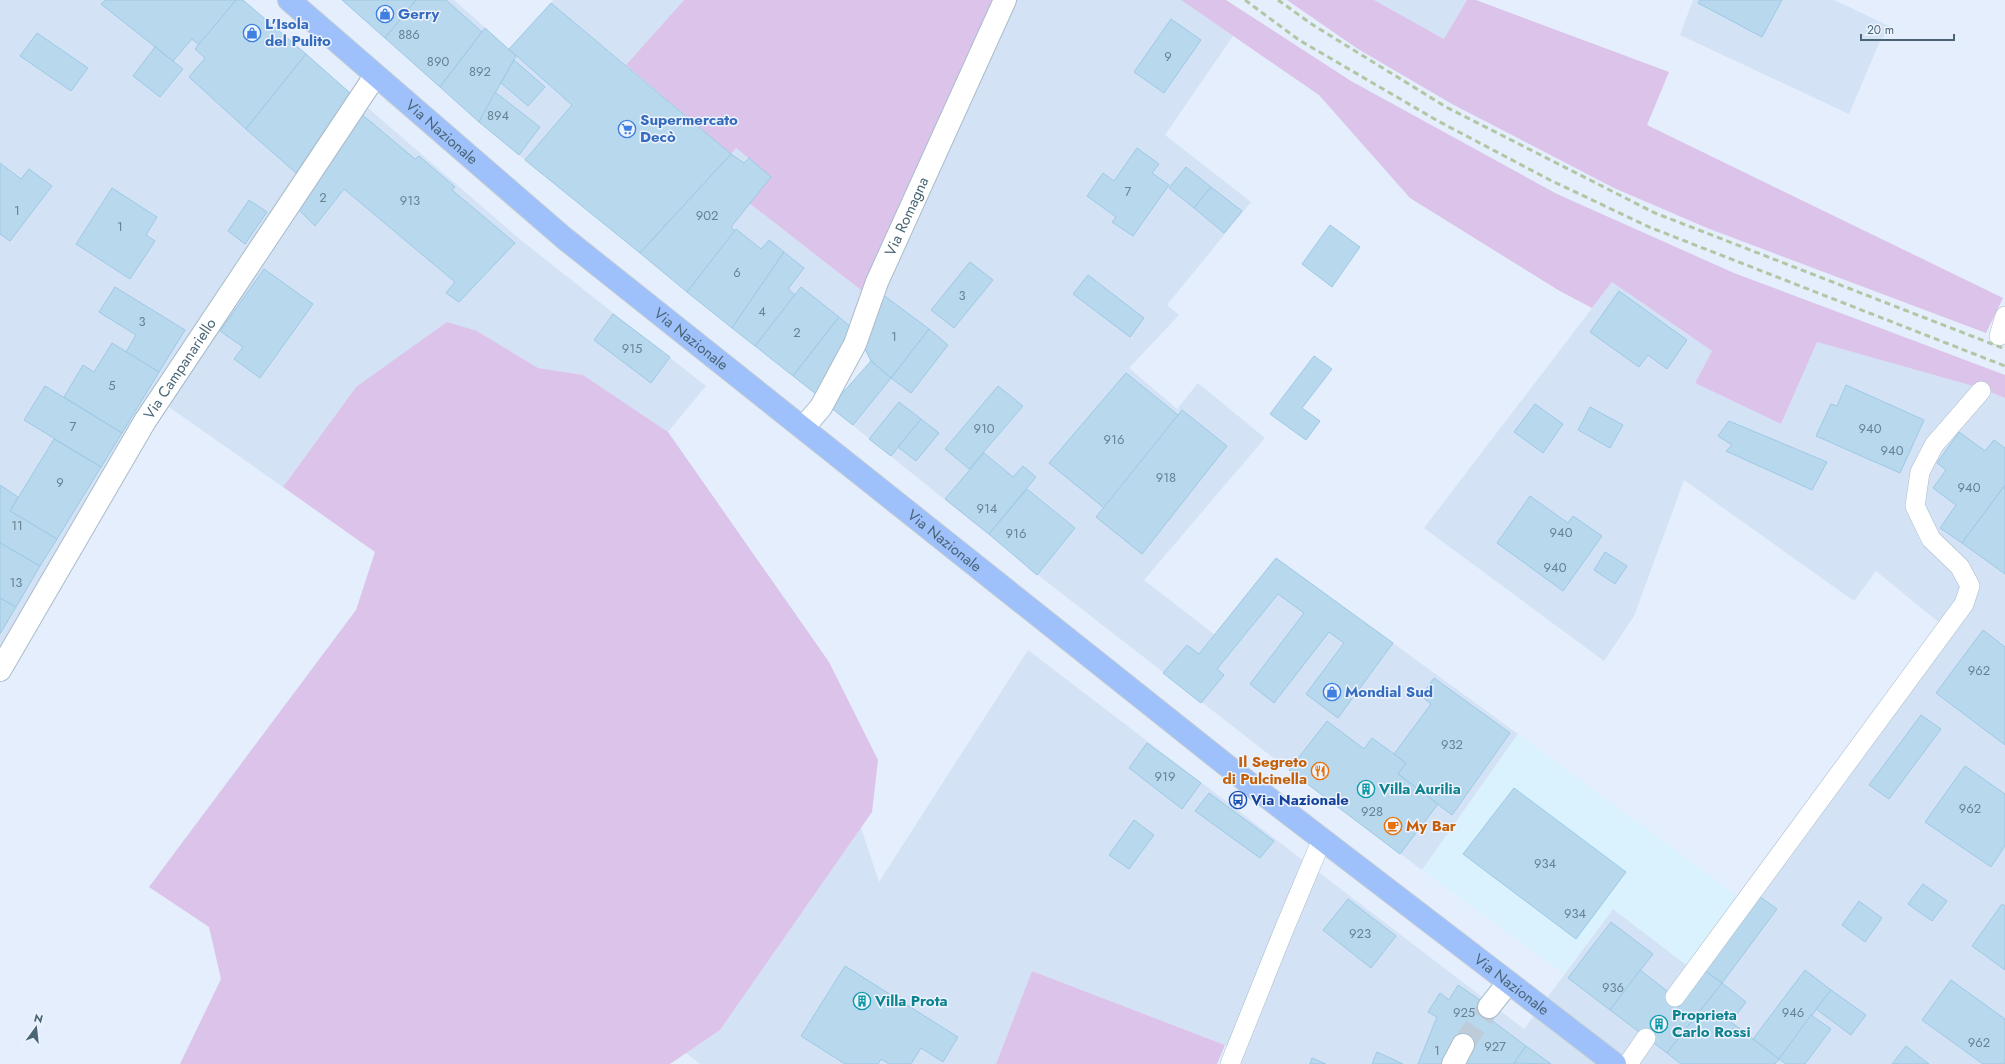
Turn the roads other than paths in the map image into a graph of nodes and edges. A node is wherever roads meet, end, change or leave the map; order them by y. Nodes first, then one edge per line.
1 (289, 0) edge
2 (1005, 0) edge
3 (375, 76) junction
4 (2005, 316) edge
5 (1999, 336) dead end
6 (1981, 391) dead end
7 (803, 428) junction
8 (0, 670) edge
9 (1322, 839) junction
10 (1508, 983) junction
11 (1675, 997) dead end
12 (1489, 1007) tunnel mouth
13 (1646, 1038) dead end
14 (1463, 1045) tunnel mouth
15 (1230, 1064) edge
16 (1453, 1064) edge
17 (1615, 1064) edge
18 (1628, 1064) edge

1 - 3 main road, Via Nazionale
2 - 7 street, Via Romagna
3 - 7 main road, Via Nazionale
3 - 8 street, Via Campanariello
4 - 5 lane
6 - 11 lane
7 - 9 main road, Via Nazionale
9 - 10 main road, Via Nazionale
9 - 15 lane
10 - 12 street
10 - 17 main road, Via Nazionale
13 - 18 lane
14 - 16 street

